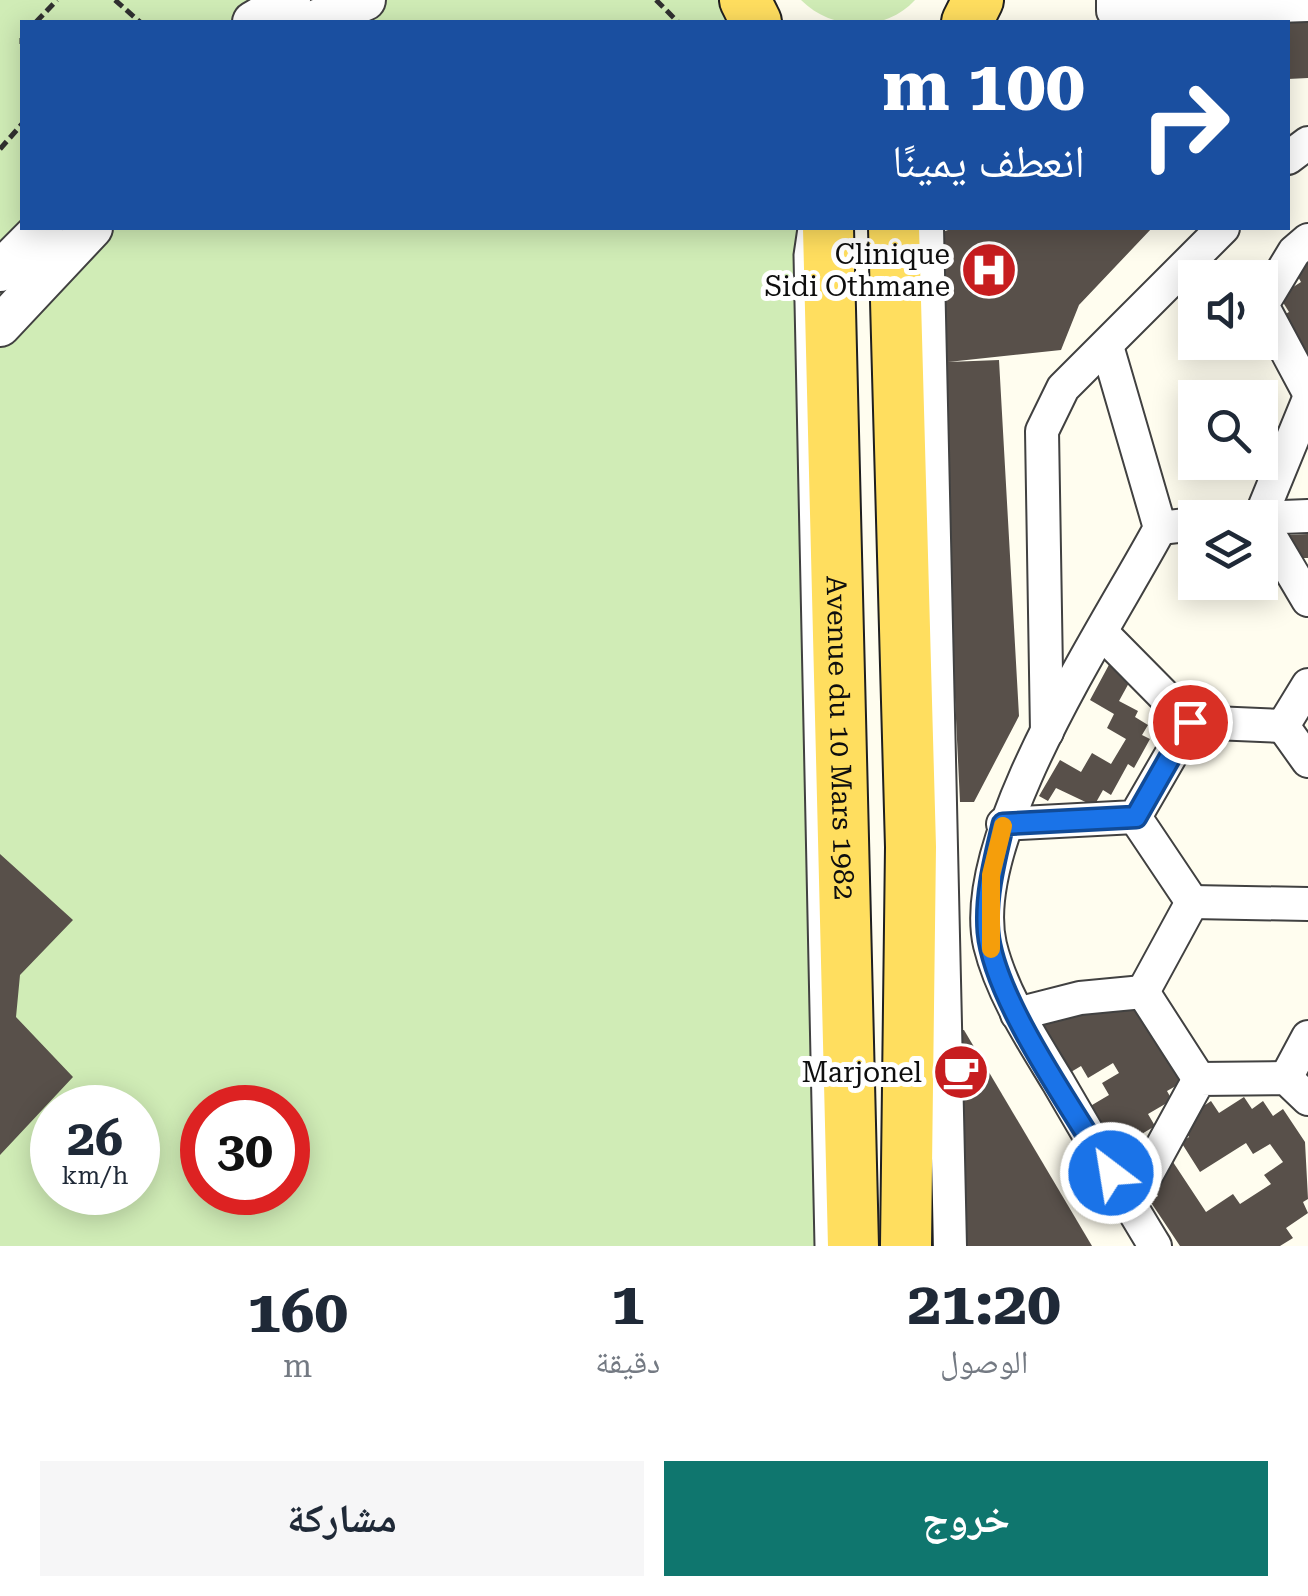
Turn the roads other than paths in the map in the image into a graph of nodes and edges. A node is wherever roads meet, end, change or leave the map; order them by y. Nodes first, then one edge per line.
1 (290, 0) edge
2 (365, 0) edge
3 (1308, 5) edge
4 (1112, 11) edge
5 (256, 20) edge
6 (317, 20) edge
7 (41, 230) edge
8 (90, 230) edge
9 (806, 230) edge
10 (828, 230) edge
11 (894, 230) edge
12 (927, 230) edge
13 (1222, 230) edge
14 (1308, 240) edge
15 (1205, 260) edge
16 (0, 271) edge
17 (1278, 278) edge
18 (1178, 288) edge
19 (0, 326) edge
20 (1278, 336) edge
21 (1107, 346) junction
22 (1308, 391) edge
23 (1308, 400) edge
24 (1267, 500) edge
25 (1308, 516) edge
26 (1278, 517) edge
27 (1178, 526) edge
28 (1160, 528) junction
29 (1278, 549) edge
30 (1308, 600) edge
31 (1103, 634) junction
32 (1308, 685) edge
33 (1190, 722) junction
34 (1283, 726) junction
35 (1047, 732) junction
36 (1308, 760) edge
37 (1136, 817) junction
38 (1003, 824) junction
39 (1192, 902) junction
40 (1308, 904) edge
41 (1142, 992) junction
42 (1018, 1014) junction
43 (1308, 1037) edge
44 (1198, 1079) junction
45 (1297, 1088) edge
46 (1130, 1204) junction
47 (822, 1246) edge
48 (853, 1246) edge
49 (906, 1246) edge
50 (950, 1246) edge
51 (1155, 1246) edge

1 - 5 street
2 - 6 street
3 - 4 street
7 - 16 street
8 - 19 street
9 - 47 lane
10 - 48 main road, Avenue du 10 Mars 1982
11 - 49 main road
12 - 50 street
13 - 15 street
14 - 17 street
18 - 21 street
20 - 22 street
21 - 28 street
21 - 35 street
23 - 24 street
25 - 26 street
27 - 28 street
28 - 31 street
29 - 30 street
31 - 33 street
31 - 35 street
32 - 34 street
33 - 34 street
33 - 37 street
34 - 36 street
35 - 38 street
37 - 38 street
37 - 39 street
38 - 42 street
39 - 40 street
39 - 41 street
41 - 42 street
41 - 44 street
42 - 46 street
43 - 45 street
44 - 45 street
44 - 46 street
46 - 51 street

